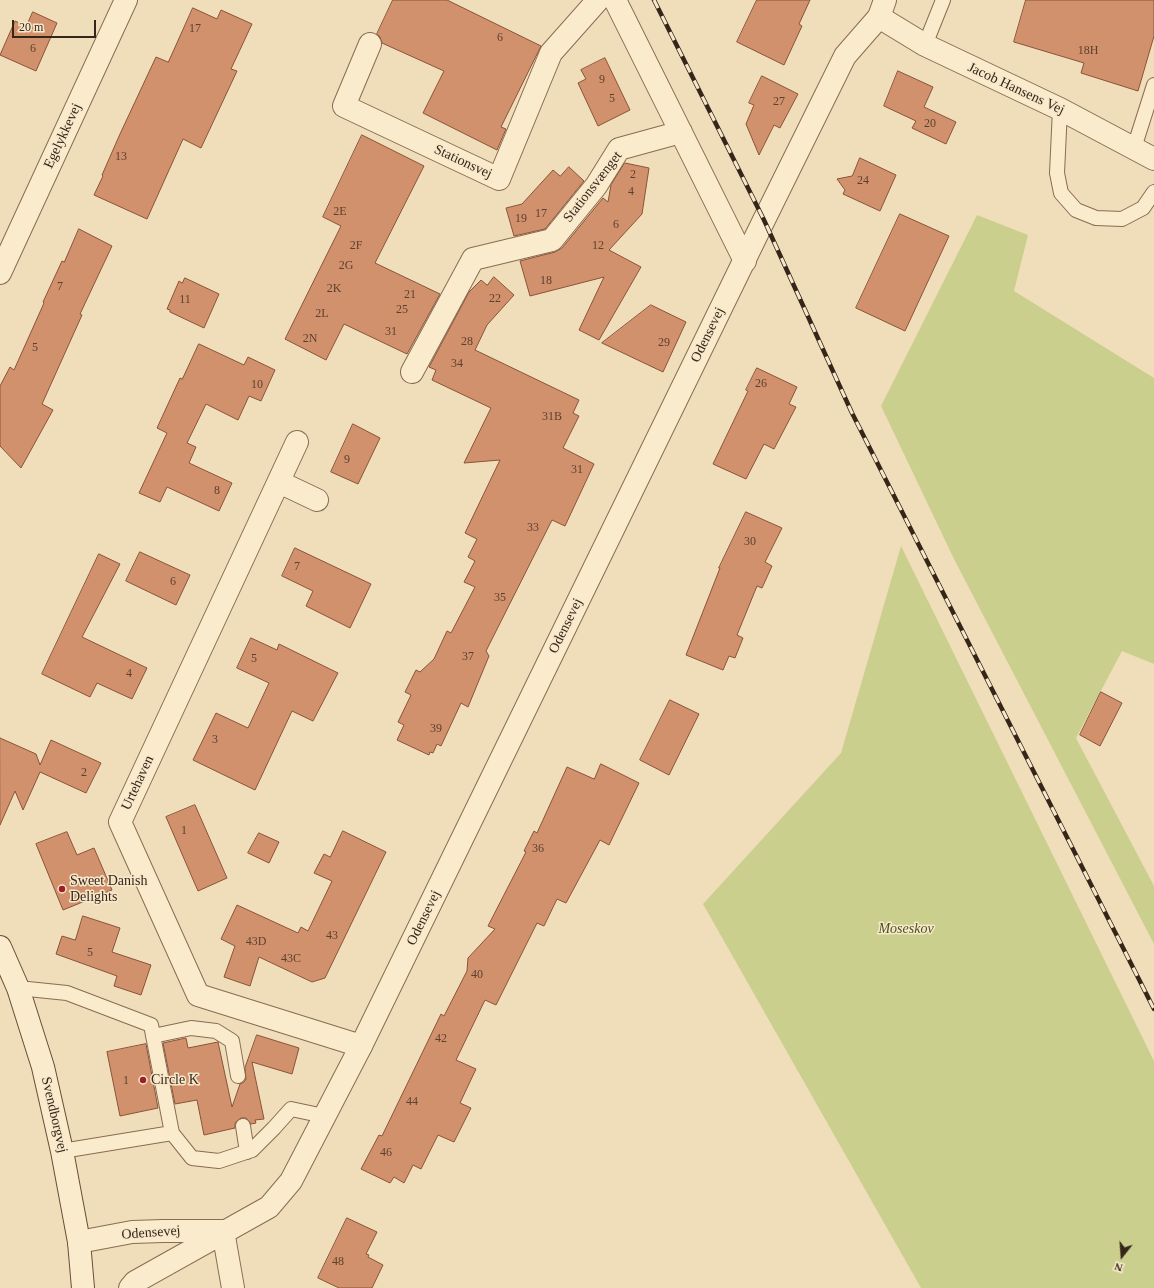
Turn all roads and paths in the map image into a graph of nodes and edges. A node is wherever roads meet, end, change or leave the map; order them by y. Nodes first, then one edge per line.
1 (126, 0) edge
2 (598, 0) edge
3 (615, 0) edge
4 (943, 0) edge
5 (882, 9) edge
6 (370, 44) dead end
7 (925, 46) junction
8 (1154, 85) edge
9 (1060, 109) junction
10 (681, 132) junction
11 (1134, 148) junction
12 (1154, 159) edge
13 (1154, 192) edge
14 (745, 261) junction
15 (0, 273) edge
16 (412, 372) dead end
17 (297, 442) dead end
18 (279, 482) junction
19 (317, 500) dead end
20 (0, 947) edge
21 (18, 988) junction
22 (153, 1036) junction
23 (361, 1046) junction
24 (238, 1076) dead end
25 (324, 1116) junction
26 (243, 1126) dead end
27 (172, 1133) junction
28 (62, 1151) junction
29 (247, 1152) junction
30 (223, 1231) junction
31 (79, 1242) junction
32 (83, 1288) edge
33 (130, 1288) edge
34 (233, 1288) edge

1 - 15 street, Egelykkevej
2 - 6 street, Stationsvej
3 - 10 street
4 - 7 lane
5 - 7 street, Jacob Hansens Vej
5 - 14 street, Odensevej
7 - 9 street, Jacob Hansens Vej
8 - 11 lane
9 - 11 street, Jacob Hansens Vej
9 - 13 lane
10 - 14 street
10 - 16 street, Stationsvænget
11 - 12 street, Jacob Hansens Vej
14 - 23 street, Odensevej
17 - 18 street, Urtehaven
18 - 19 street
18 - 23 street, Urtehaven
20 - 21 street, Svendborgvej
21 - 22 lane
21 - 28 street, Svendborgvej
22 - 24 lane
22 - 27 lane
23 - 25 street, Odensevej
25 - 29 lane
25 - 30 street, Odensevej
26 - 29 lane
27 - 28 lane
27 - 29 lane
28 - 31 street, Svendborgvej
30 - 31 street, Odensevej
30 - 33 street, Odensevej
30 - 34 street
31 - 32 street, Svendborgvej

